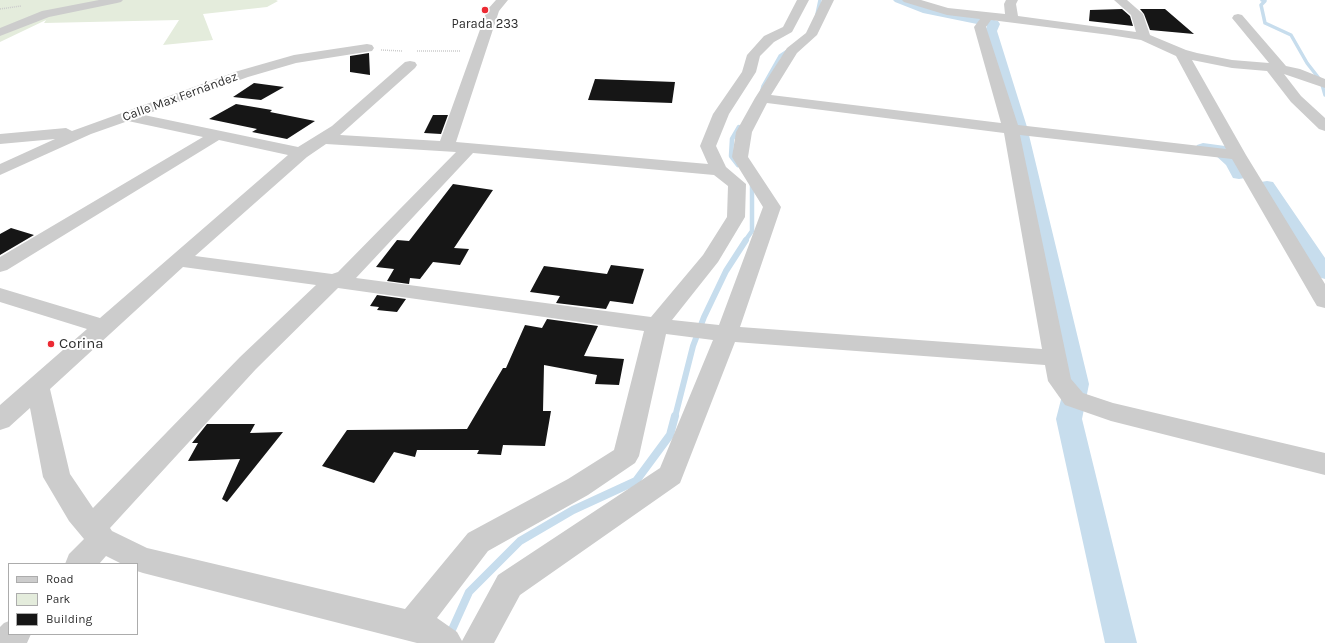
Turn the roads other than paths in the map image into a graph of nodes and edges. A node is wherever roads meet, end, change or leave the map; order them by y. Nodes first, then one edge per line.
1 (117, 0) edge
2 (502, 0) edge
3 (802, 0) edge
4 (828, 0) edge
5 (908, 0) edge
6 (1012, 0) edge
7 (1120, 0) edge
8 (987, 17) junction
9 (1238, 18) dead end
10 (1012, 20) junction
11 (0, 32) edge
12 (1144, 38) junction
13 (367, 48) road end
14 (1181, 53) junction
15 (411, 55) road end
16 (1272, 67) junction
17 (1325, 84) edge
18 (762, 98) junction
19 (128, 116) junction
20 (1325, 126) edge
21 (1010, 129) junction
22 (85, 131) junction
23 (217, 135) junction
24 (325, 138) junction
25 (0, 139) edge
26 (446, 146) junction
27 (468, 148) junction
28 (301, 153) junction
29 (1238, 155) junction
30 (0, 170) edge
31 (719, 170) junction
32 (179, 260) junction
33 (0, 266) edge
34 (332, 282) junction
35 (0, 295) edge
36 (1325, 301) edge
37 (657, 324) junction
38 (105, 327) junction
39 (720, 333) junction
40 (1056, 358) junction
41 (38, 387) junction
42 (0, 420) edge
43 (1325, 464) edge
44 (97, 534) junction
45 (81, 563) edge
46 (14, 635) edge
47 (427, 635) edge
48 (7, 643) edge
49 (477, 643) edge

1 - 11 street
2 - 26 street
3 - 31 street
4 - 18 street
5 - 8 street
6 - 10 street
7 - 12 street
8 - 10 street
8 - 21 street
9 - 16 street
10 - 12 street
12 - 14 street
13 - 19 street, Calle Max Fernández
14 - 16 street
14 - 29 street
15 - 24 street
16 - 17 street
16 - 20 street
18 - 21 street
18 - 39 street
19 - 22 street, Calle Max Fernández
19 - 23 street
21 - 29 street
21 - 40 street
22 - 25 street
22 - 30 street, Calle Max Fernández
23 - 28 street
23 - 33 street
24 - 26 street
24 - 28 street
26 - 27 street
27 - 31 street
27 - 34 street
28 - 32 street
29 - 36 street
31 - 37 street
32 - 34 street
32 - 38 street
34 - 37 street
34 - 44 street
35 - 38 street
37 - 39 street
37 - 47 street
38 - 41 street
39 - 40 street
39 - 49 street
40 - 43 street
41 - 42 street
41 - 44 street
44 - 45 street
44 - 47 street
46 - 48 street

